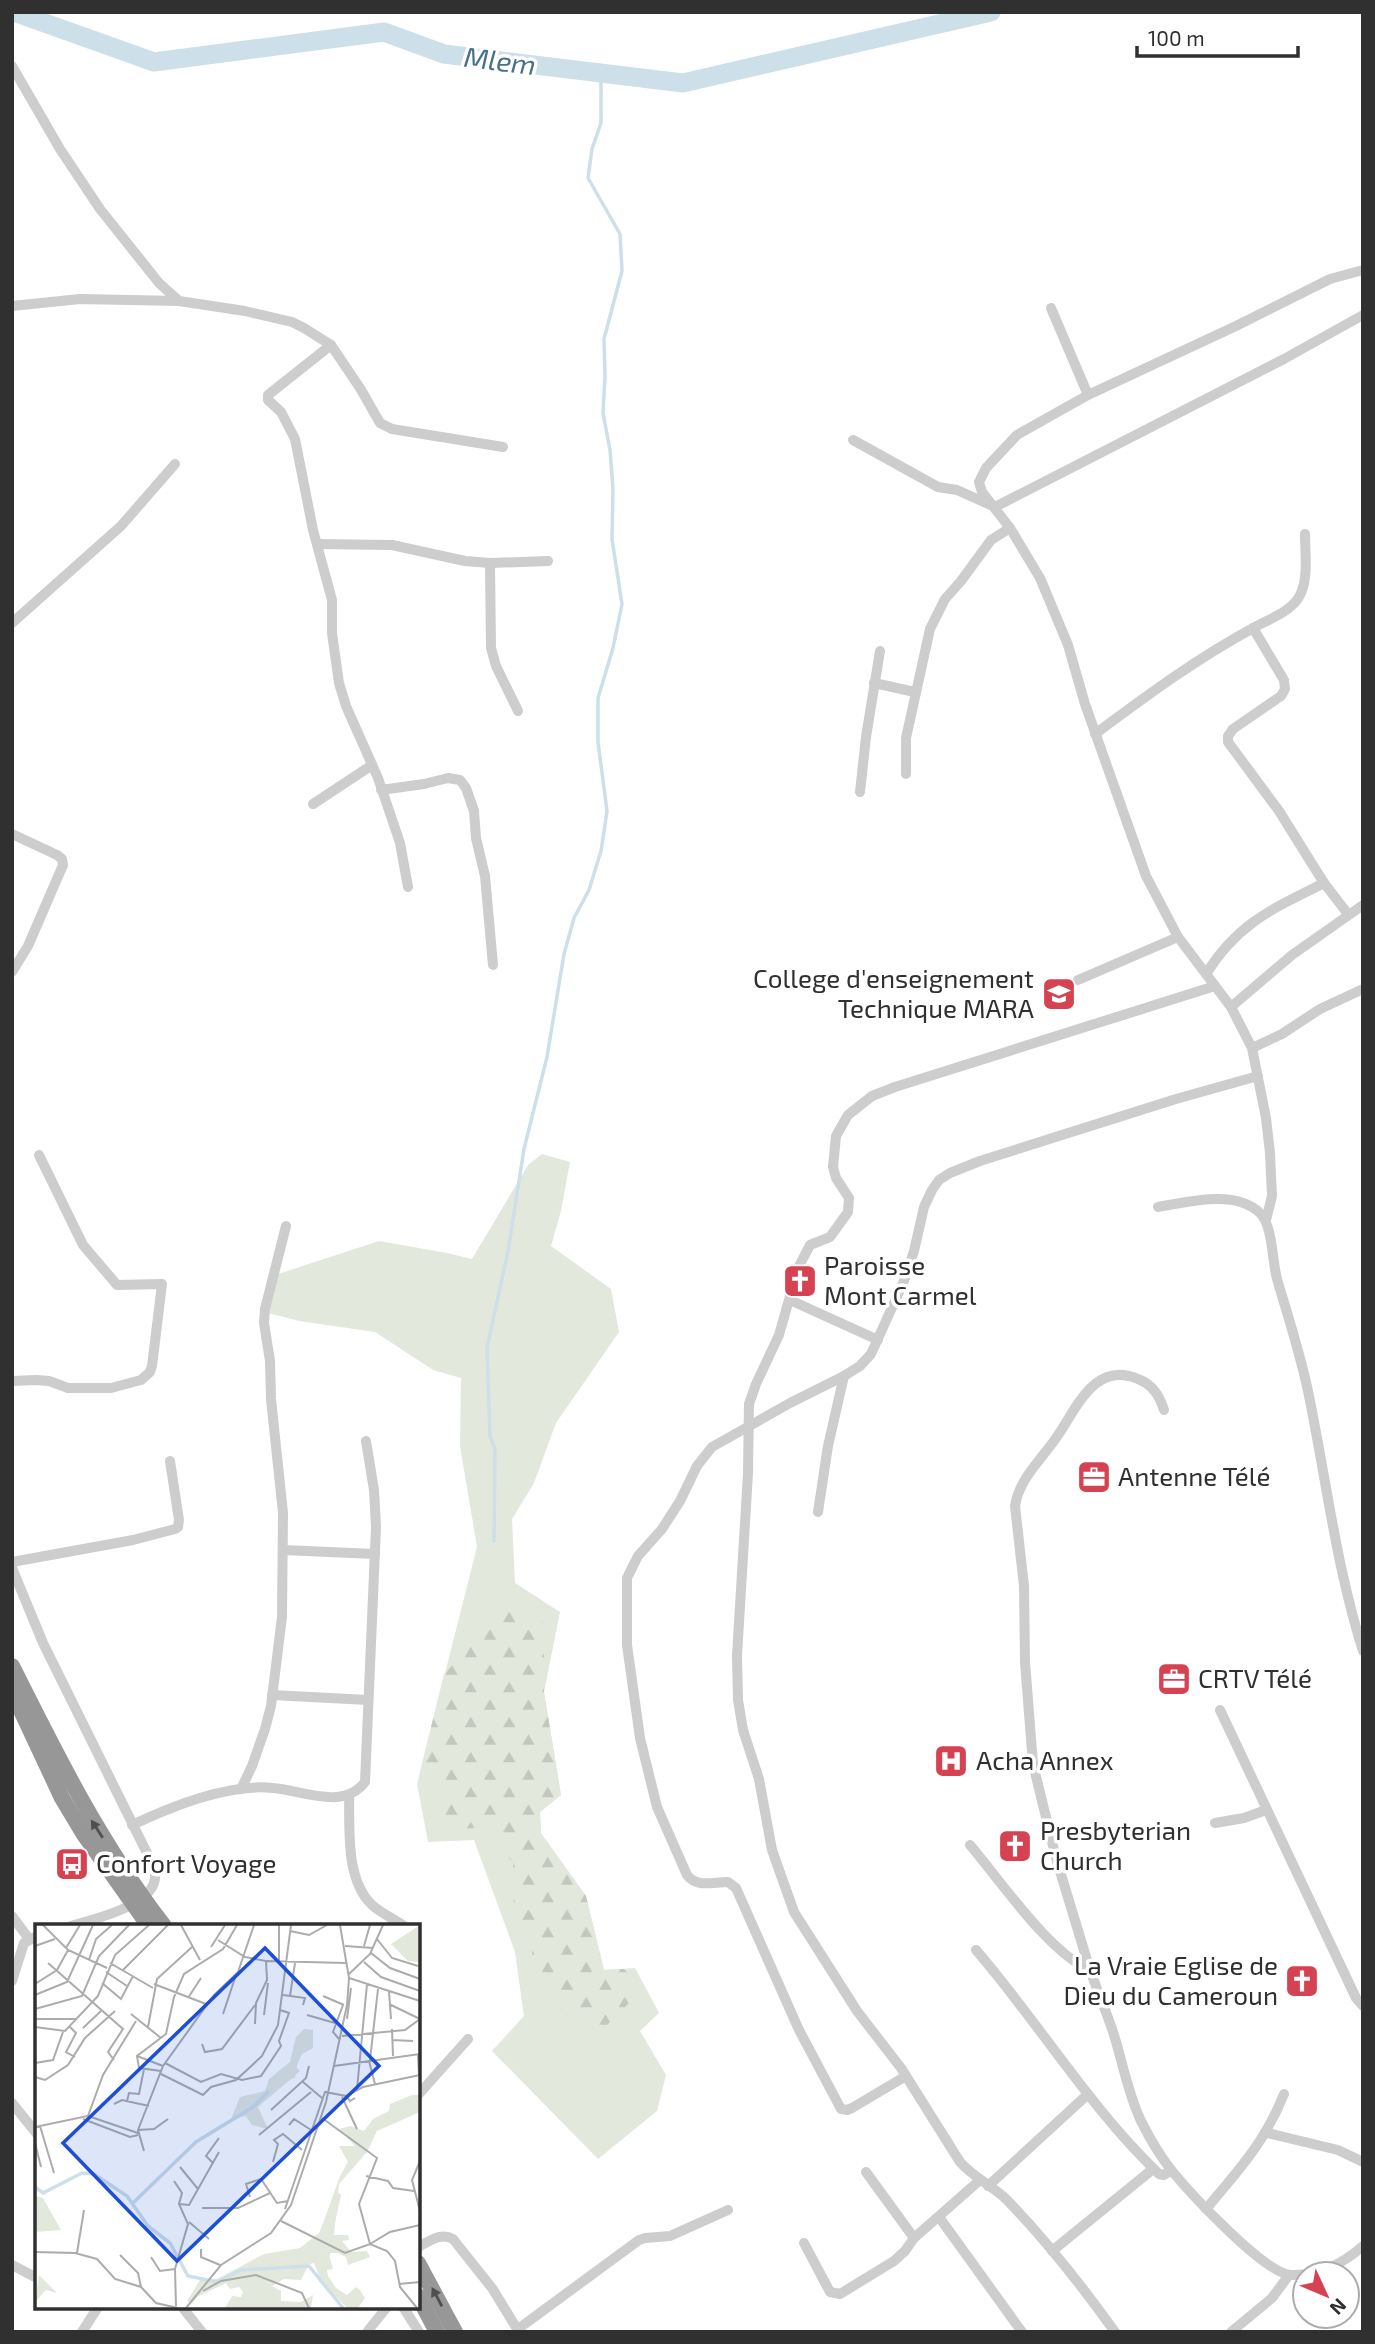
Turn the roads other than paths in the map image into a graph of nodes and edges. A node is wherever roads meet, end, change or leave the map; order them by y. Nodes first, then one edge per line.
1 (12, 66) edge
2 (1363, 270) edge
3 (179, 301) junction
4 (12, 306) edge
5 (1052, 308) dead end
6 (1363, 315) edge
7 (331, 345) junction
8 (1088, 396) junction
9 (853, 440) dead end
10 (503, 447) dead end
11 (174, 464) dead end
12 (995, 507) junction
13 (1010, 528) junction
14 (1305, 534) dead end
15 (317, 544) junction
16 (548, 561) dead end
17 (490, 563) junction
18 (12, 623) edge
19 (1254, 628) junction
20 (880, 651) dead end
21 (874, 683) junction
22 (915, 692) junction
23 (518, 710) dead end
24 (1096, 734) junction
25 (372, 765) junction
26 (906, 774) dead end
27 (381, 790) junction
28 (860, 792) dead end
29 (313, 804) dead end
30 (12, 834) edge
31 (1324, 883) junction
32 (408, 887) dead end
33 (1363, 905) edge
34 (1348, 914) junction
35 (1178, 937) junction
36 (493, 965) dead end
37 (12, 972) edge
38 (1206, 974) junction
39 (1078, 980) dead end
40 (1215, 986) junction
41 (1363, 989) edge
42 (1231, 1007) junction
43 (1252, 1048) junction
44 (1258, 1076) junction
45 (39, 1155) dead end
46 (1158, 1207) dead end
47 (1266, 1220) junction
48 (286, 1226) dead end
49 (790, 1300) junction
50 (878, 1340) junction
51 (844, 1376) junction
52 (12, 1381) edge
53 (1164, 1410) dead end
54 (749, 1425) junction
55 (366, 1441) dead end
56 (170, 1461) dead end
57 (818, 1512) dead end
58 (283, 1549) junction
59 (375, 1554) junction
60 (12, 1562) edge
61 (12, 1567) edge
62 (1363, 1651) edge
63 (12, 1665) edge
64 (272, 1695) junction
65 (17, 1698) edge
66 (368, 1700) junction
67 (1220, 1710) dead end
68 (241, 1789) junction
69 (349, 1795) junction
70 (1266, 1810) junction
71 (1215, 1823) dead end
72 (132, 1825) junction
73 (970, 1845) dead end
74 (138, 1901) junction
75 (12, 1916) edge
76 (76, 1924) edge
77 (148, 1924) edge
78 (162, 1924) edge
79 (401, 1924) edge
80 (33, 1938) edge
81 (976, 1950) dead end
82 (1090, 1970) junction
83 (13, 1977) edge
84 (1363, 2006) edge
85 (468, 2039) dead end
86 (906, 2076) junction
87 (420, 2093) edge
88 (1284, 2094) dead end
89 (1087, 2095) junction
90 (12, 2103) edge
91 (35, 2132) edge
92 (1267, 2133) junction
93 (1363, 2162) edge
94 (1153, 2169) junction
95 (1171, 2170) junction
96 (866, 2172) dead end
97 (984, 2183) junction
98 (1206, 2209) junction
99 (728, 2210) dead end
100 (939, 2217) junction
101 (914, 2238) junction
102 (804, 2243) dead end
103 (1363, 2245) edge
104 (420, 2246) edge
105 (1052, 2251) junction
106 (12, 2265) edge
107 (420, 2267) edge
108 (1289, 2275) junction
109 (35, 2277) edge
110 (420, 2300) edge
111 (185, 2309) edge
112 (385, 2309) edge
113 (404, 2309) edge
114 (95, 2311) edge
115 (86, 2330) edge
116 (518, 2331) edge
117 (202, 2332) edge
118 (367, 2332) edge
119 (419, 2332) edge
120 (437, 2332) edge
121 (455, 2332) edge
122 (1022, 2332) edge
123 (1115, 2332) edge
124 (1231, 2332) edge

1 - 3 street
2 - 8 street
3 - 4 street
3 - 7 street
5 - 8 street
6 - 12 street
7 - 10 street
7 - 15 street
8 - 12 street
9 - 12 street
11 - 18 street
12 - 13 street
13 - 22 street
13 - 24 street
14 - 19 street
15 - 17 street
15 - 25 street
16 - 17 street
17 - 23 street
19 - 24 street
19 - 31 street
20 - 21 street
21 - 22 street
21 - 28 street
22 - 26 street
24 - 35 street
25 - 27 street
25 - 29 street
27 - 32 street
27 - 36 street
30 - 37 street
31 - 34 street
31 - 38 street
33 - 34 street
34 - 42 street
35 - 38 street
35 - 39 street
38 - 40 street
40 - 42 street
40 - 49 street
41 - 43 street
42 - 43 street
43 - 44 street
44 - 47 street
44 - 50 street
45 - 52 street
46 - 47 street
47 - 62 street
48 - 58 street
49 - 50 street
49 - 54 street
50 - 51 street
51 - 54 street
51 - 57 street
53 - 82 street
54 - 86 street
54 - 86 street
55 - 59 street
56 - 60 street
58 - 59 street
58 - 64 street
59 - 66 street
61 - 72 street
63 - 65 highway
64 - 66 street
64 - 68 street
65 - 74 highway
66 - 69 street
67 - 70 street
68 - 69 street
68 - 72 street
69 - 79 street
70 - 71 street
70 - 84 street
72 - 74 street
73 - 82 street
74 - 76 street
74 - 77 highway
74 - 78 highway
75 - 80 street
80 - 83 street
81 - 89 street
82 - 95 street
85 - 87 street
86 - 97 street
88 - 92 street
89 - 94 street
89 - 97 street
90 - 91 street
92 - 93 street
92 - 98 street
94 - 95 street
94 - 105 street
95 - 98 street
96 - 101 street
97 - 100 street
97 - 105 street
98 - 108 street
99 - 116 street
100 - 101 street
100 - 122 street
101 - 102 street
103 - 108 street
104 - 116 street
105 - 123 street
106 - 109 street
121 -> 107 highway
108 - 124 street
110 - 120 highway
111 - 117 street
112 - 118 street
113 - 119 street
114 - 115 street

